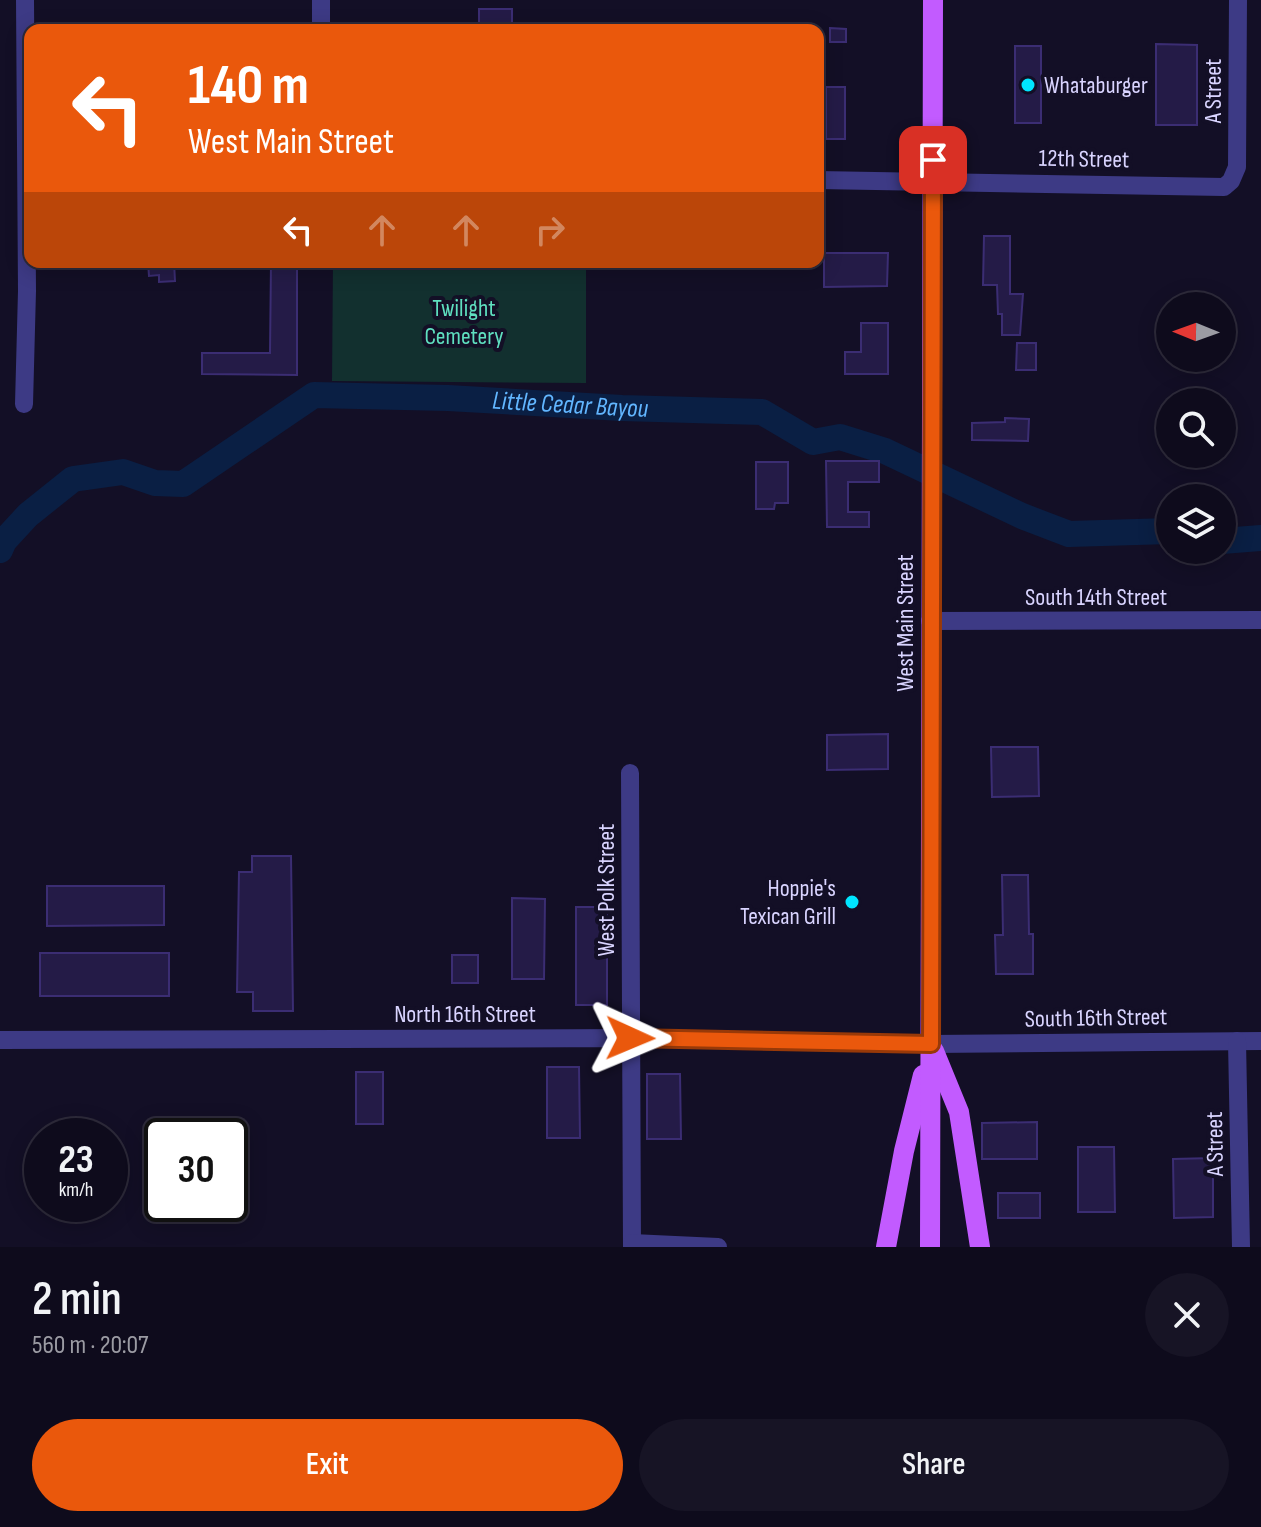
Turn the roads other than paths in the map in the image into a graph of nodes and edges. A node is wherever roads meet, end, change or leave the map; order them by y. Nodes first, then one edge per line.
1 (25, 0) edge
2 (321, 0) edge
3 (933, 0) edge
4 (1238, 0) edge
5 (25, 24) edge
6 (321, 24) edge
7 (824, 180) edge
8 (933, 180) junction
9 (1231, 181) joint
10 (27, 268) edge
11 (24, 404) dead end
12 (1261, 620) edge
13 (930, 621) junction
14 (630, 773) dead end
15 (630, 1038) junction
16 (0, 1040) edge
17 (1237, 1041) junction
18 (1261, 1041) edge
19 (931, 1044) junction
20 (632, 1245) edge
21 (718, 1247) edge
22 (886, 1247) edge
23 (930, 1247) edge
24 (980, 1247) edge
25 (1241, 1247) edge

1 - 5 street
2 - 6 street
3 - 8 main road, West Main Street
4 - 9 street, A Street
7 - 8 street, 12th Street
8 - 9 street, 12th Street
8 - 13 main road, West Main Street
10 - 11 street
12 - 13 street, South 14th Street
13 - 19 main road, West Main Street
14 - 15 street, West Polk Street
15 - 16 street, North 16th Street
15 - 19 street, North 16th Street
15 - 20 street, West Polk Street
17 - 18 street, South 16th Street
17 - 19 street, South 16th Street
17 - 25 street, A Street
19 - 22 main road
19 - 23 main road, West Main Street
19 - 24 main road
20 - 21 street

